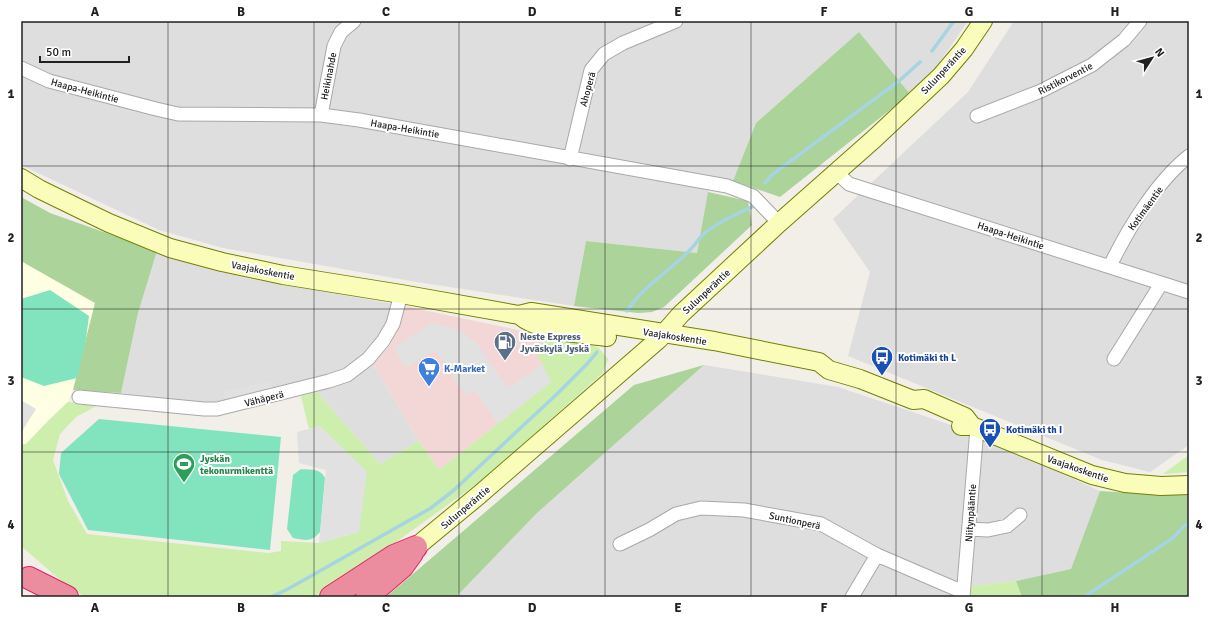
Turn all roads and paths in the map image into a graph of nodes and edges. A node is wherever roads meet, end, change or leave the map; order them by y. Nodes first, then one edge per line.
1 (354, 21) edge
2 (676, 21) edge
3 (983, 21) edge
4 (1140, 21) edge
5 (21, 68) edge
6 (321, 115) junction
7 (977, 116) dead end
8 (1189, 156) edge
9 (570, 159) junction
10 (836, 172) junction
11 (21, 178) edge
12 (779, 223) junction
13 (1110, 266) junction
14 (1161, 284) junction
15 (1189, 292) edge
16 (400, 294) junction
17 (658, 339) junction
18 (1114, 359) dead end
19 (79, 397) dead end
20 (974, 427) junction
21 (1189, 485) edge
22 (1020, 515) dead end
23 (968, 529) junction
24 (620, 544) dead end
25 (416, 547) junction
26 (877, 555) junction
27 (25, 574) edge
28 (963, 594) edge
29 (49, 597) edge
30 (67, 597) edge
31 (331, 597) edge
32 (367, 597) edge
33 (852, 597) edge

1 - 6 street, Heikinahde
2 - 9 street, Ahoperä
3 - 10 main road, Sulunperäntie
4 - 7 street, Ristikorventie
5 - 6 street, Haapa-Heikintie
6 - 9 street, Haapa-Heikintie
8 - 13 street, Kotimäentie
9 - 12 street, Haapa-Heikintie
10 - 12 main road, Sulunperäntie
10 - 13 street, Haapa-Heikintie
11 - 16 main road, Vaajakoskentie
12 - 17 main road, Sulunperäntie
13 - 14 street, Haapa-Heikintie
14 - 15 street, Haapa-Heikintie
14 - 18 street
16 - 17 main road, Vaajakoskentie
16 - 19 street, Vähäperä
17 - 20 main road, Vaajakoskentie
17 - 25 main road, Sulunperäntie
20 - 21 main road, Vaajakoskentie
20 - 23 street, Niitynpääntie
22 - 23 street
23 - 28 street, Niitynpääntie
24 - 26 street, Suntionperä
25 - 31 highway
25 - 32 highway
26 - 28 street, Suntionperä
26 - 33 street
27 - 29 highway
27 - 30 highway

